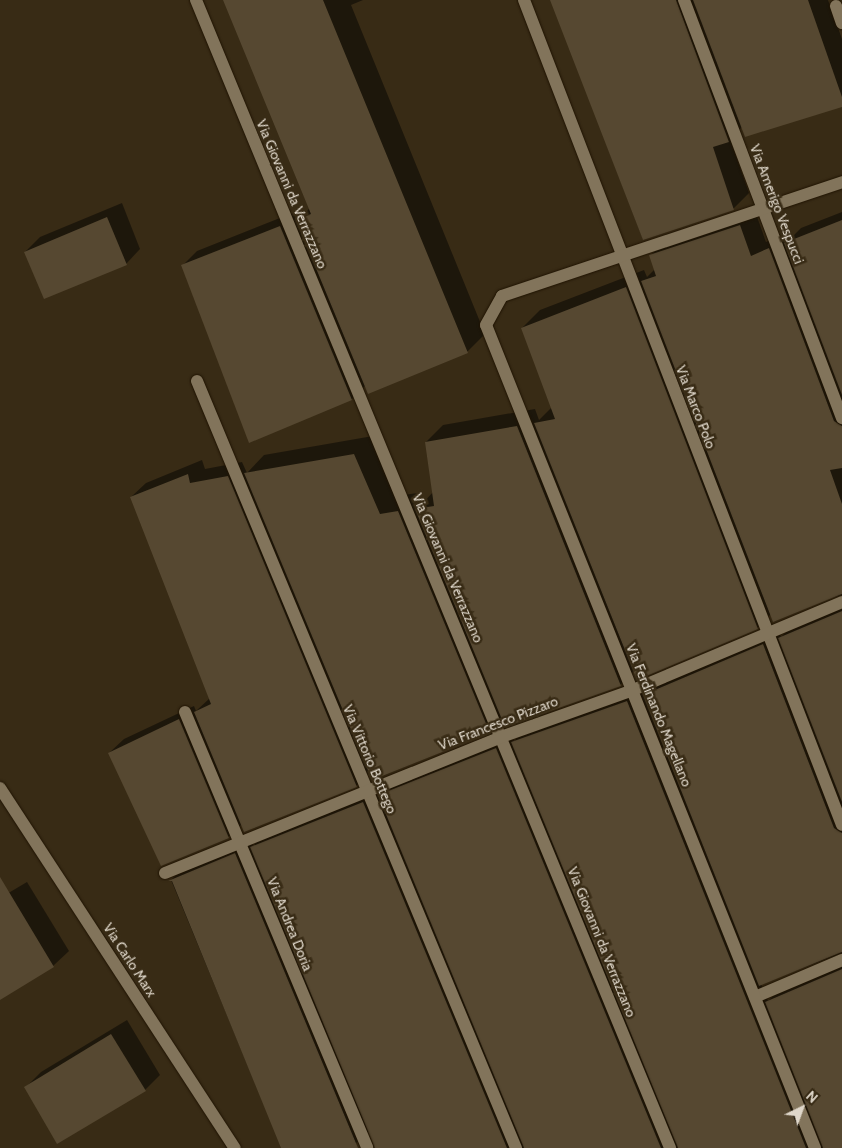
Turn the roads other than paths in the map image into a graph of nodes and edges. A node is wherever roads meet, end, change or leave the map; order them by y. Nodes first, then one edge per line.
1 (196, 0) edge
2 (524, 0) edge
3 (684, 0) edge
4 (836, 6) dead end
5 (842, 22) edge
6 (842, 182) edge
7 (763, 209) junction
8 (621, 254) junction
9 (197, 381) dead end
10 (842, 418) edge
11 (842, 602) edge
12 (768, 632) junction
13 (633, 690) junction
14 (185, 712) dead end
15 (502, 737) junction
16 (0, 788) edge
17 (367, 790) junction
18 (842, 825) edge
19 (240, 842) junction
20 (165, 873) dead end
21 (842, 960) edge
22 (755, 997) junction
23 (235, 1148) edge
24 (367, 1148) edge
25 (516, 1148) edge
26 (670, 1148) edge
27 (815, 1148) edge

1 - 15 street, Via Giovanni da Verrazzano
2 - 8 street, Via Marco Polo
3 - 7 street, Via Amerigo Vespucci
4 - 5 street
6 - 7 street
7 - 8 street
7 - 10 street, Via Amerigo Vespucci
8 - 12 street, Via Marco Polo
8 - 13 street, Via Ferdinando Magellano
9 - 17 street, Via Vittorio Bottego
11 - 12 street, Via Francesco Pizzaro
12 - 13 street, Via Francesco Pizzaro
12 - 18 street, Via Marco Polo
13 - 15 street, Via Francesco Pizzaro
13 - 22 street, Via Ferdinando Magellano
14 - 19 street, Via Andrea Doria
15 - 17 street, Via Francesco Pizzaro
15 - 26 street, Via Giovanni da Verrazzano
16 - 23 street, Via Carlo Marx
17 - 19 street, Via Francesco Pizzaro
17 - 25 street, Via Vittorio Bottego
19 - 20 street, Via Francesco Pizzaro
19 - 24 street, Via Andrea Doria
21 - 22 street
22 - 27 street, Via Ferdinando Magellano

